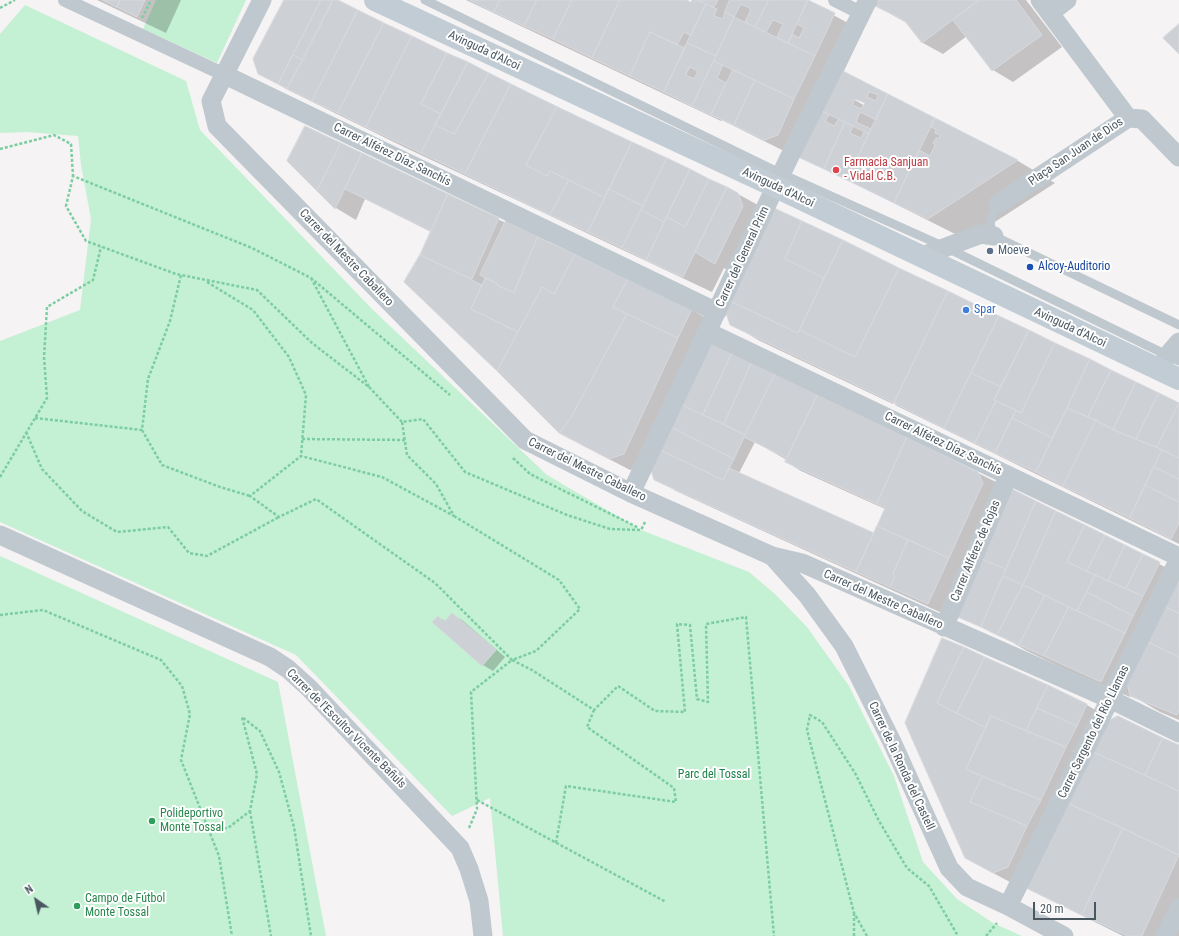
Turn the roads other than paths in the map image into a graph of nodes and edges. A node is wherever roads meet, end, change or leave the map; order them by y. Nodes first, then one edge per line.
1 (65, 0) edge
2 (262, 0) edge
3 (375, 0) edge
4 (425, 0) edge
5 (835, 0) edge
6 (1067, 0) edge
7 (864, 7) edge
8 (1045, 7) edge
9 (223, 74) junction
10 (1128, 118) junction
11 (1179, 157) edge
12 (779, 181) junction
13 (998, 204) joint
14 (994, 236) junction
15 (945, 247) junction
16 (920, 257) junction
17 (717, 312) junction
18 (1179, 325) edge
19 (708, 332) junction
20 (1173, 362) edge
21 (1008, 476) junction
22 (631, 493) junction
23 (0, 535) edge
24 (772, 556) junction
25 (1179, 558) edge
26 (944, 627) junction
27 (1110, 699) junction
28 (1179, 733) edge
29 (1008, 906) junction
30 (1179, 908) edge
31 (483, 936) edge
32 (1064, 936) edge
33 (1166, 936) edge

1 - 9 street, Carrer Alférez Díaz Sanchís
2 - 9 street, Carrer del Mestre Caballero
3 - 12 main road, Avinguda d'Alcoi
4 - 12 lane, Avinguda d'Alcoi
5 - 7 street
6 - 8 street
7 - 12 street, Carrer del General Prim
8 - 10 street
9 - 17 street, Carrer Alférez Díaz Sanchís
9 - 22 street, Carrer del Mestre Caballero
10 - 11 street, Plaça San Juan de Dios
10 - 13 street, Plaça San Juan de Dios
12 - 15 lane, Avinguda d'Alcoi
12 - 16 main road, Avinguda d'Alcoi
12 - 17 street, Carrer del General Prim
13 - 14 lane, Plaça San Juan de Dios
14 - 15 street
14 - 18 lane
15 - 16 street
15 - 20 lane, Avinguda d'Alcoi
16 - 20 main road, Avinguda d'Alcoi
17 - 19 street, Carrer del General Prim
19 - 21 street, Carrer Alférez Díaz Sanchís
19 - 22 street, Carrer del General Prim
21 - 25 street, Carrer Alférez Díaz Sanchís
21 - 26 street, Carrer Alférez de Rojas
22 - 24 street, Carrer del Mestre Caballero
23 - 31 street, Carrer de l'Escultor Vicente Bañuls
24 - 26 street, Carrer del Mestre Caballero
24 - 29 street, Carrer de la Ronda del Castell
25 - 27 street, Carrer Sargento del Río Llamas
26 - 27 street, Carrer del Mestre Caballero
27 - 28 street, Carrer del Mestre Caballero
27 - 29 street, Carrer Sargento del Río Llamas
29 - 32 street, Carrer de la Ronda del Castell
30 - 33 street

